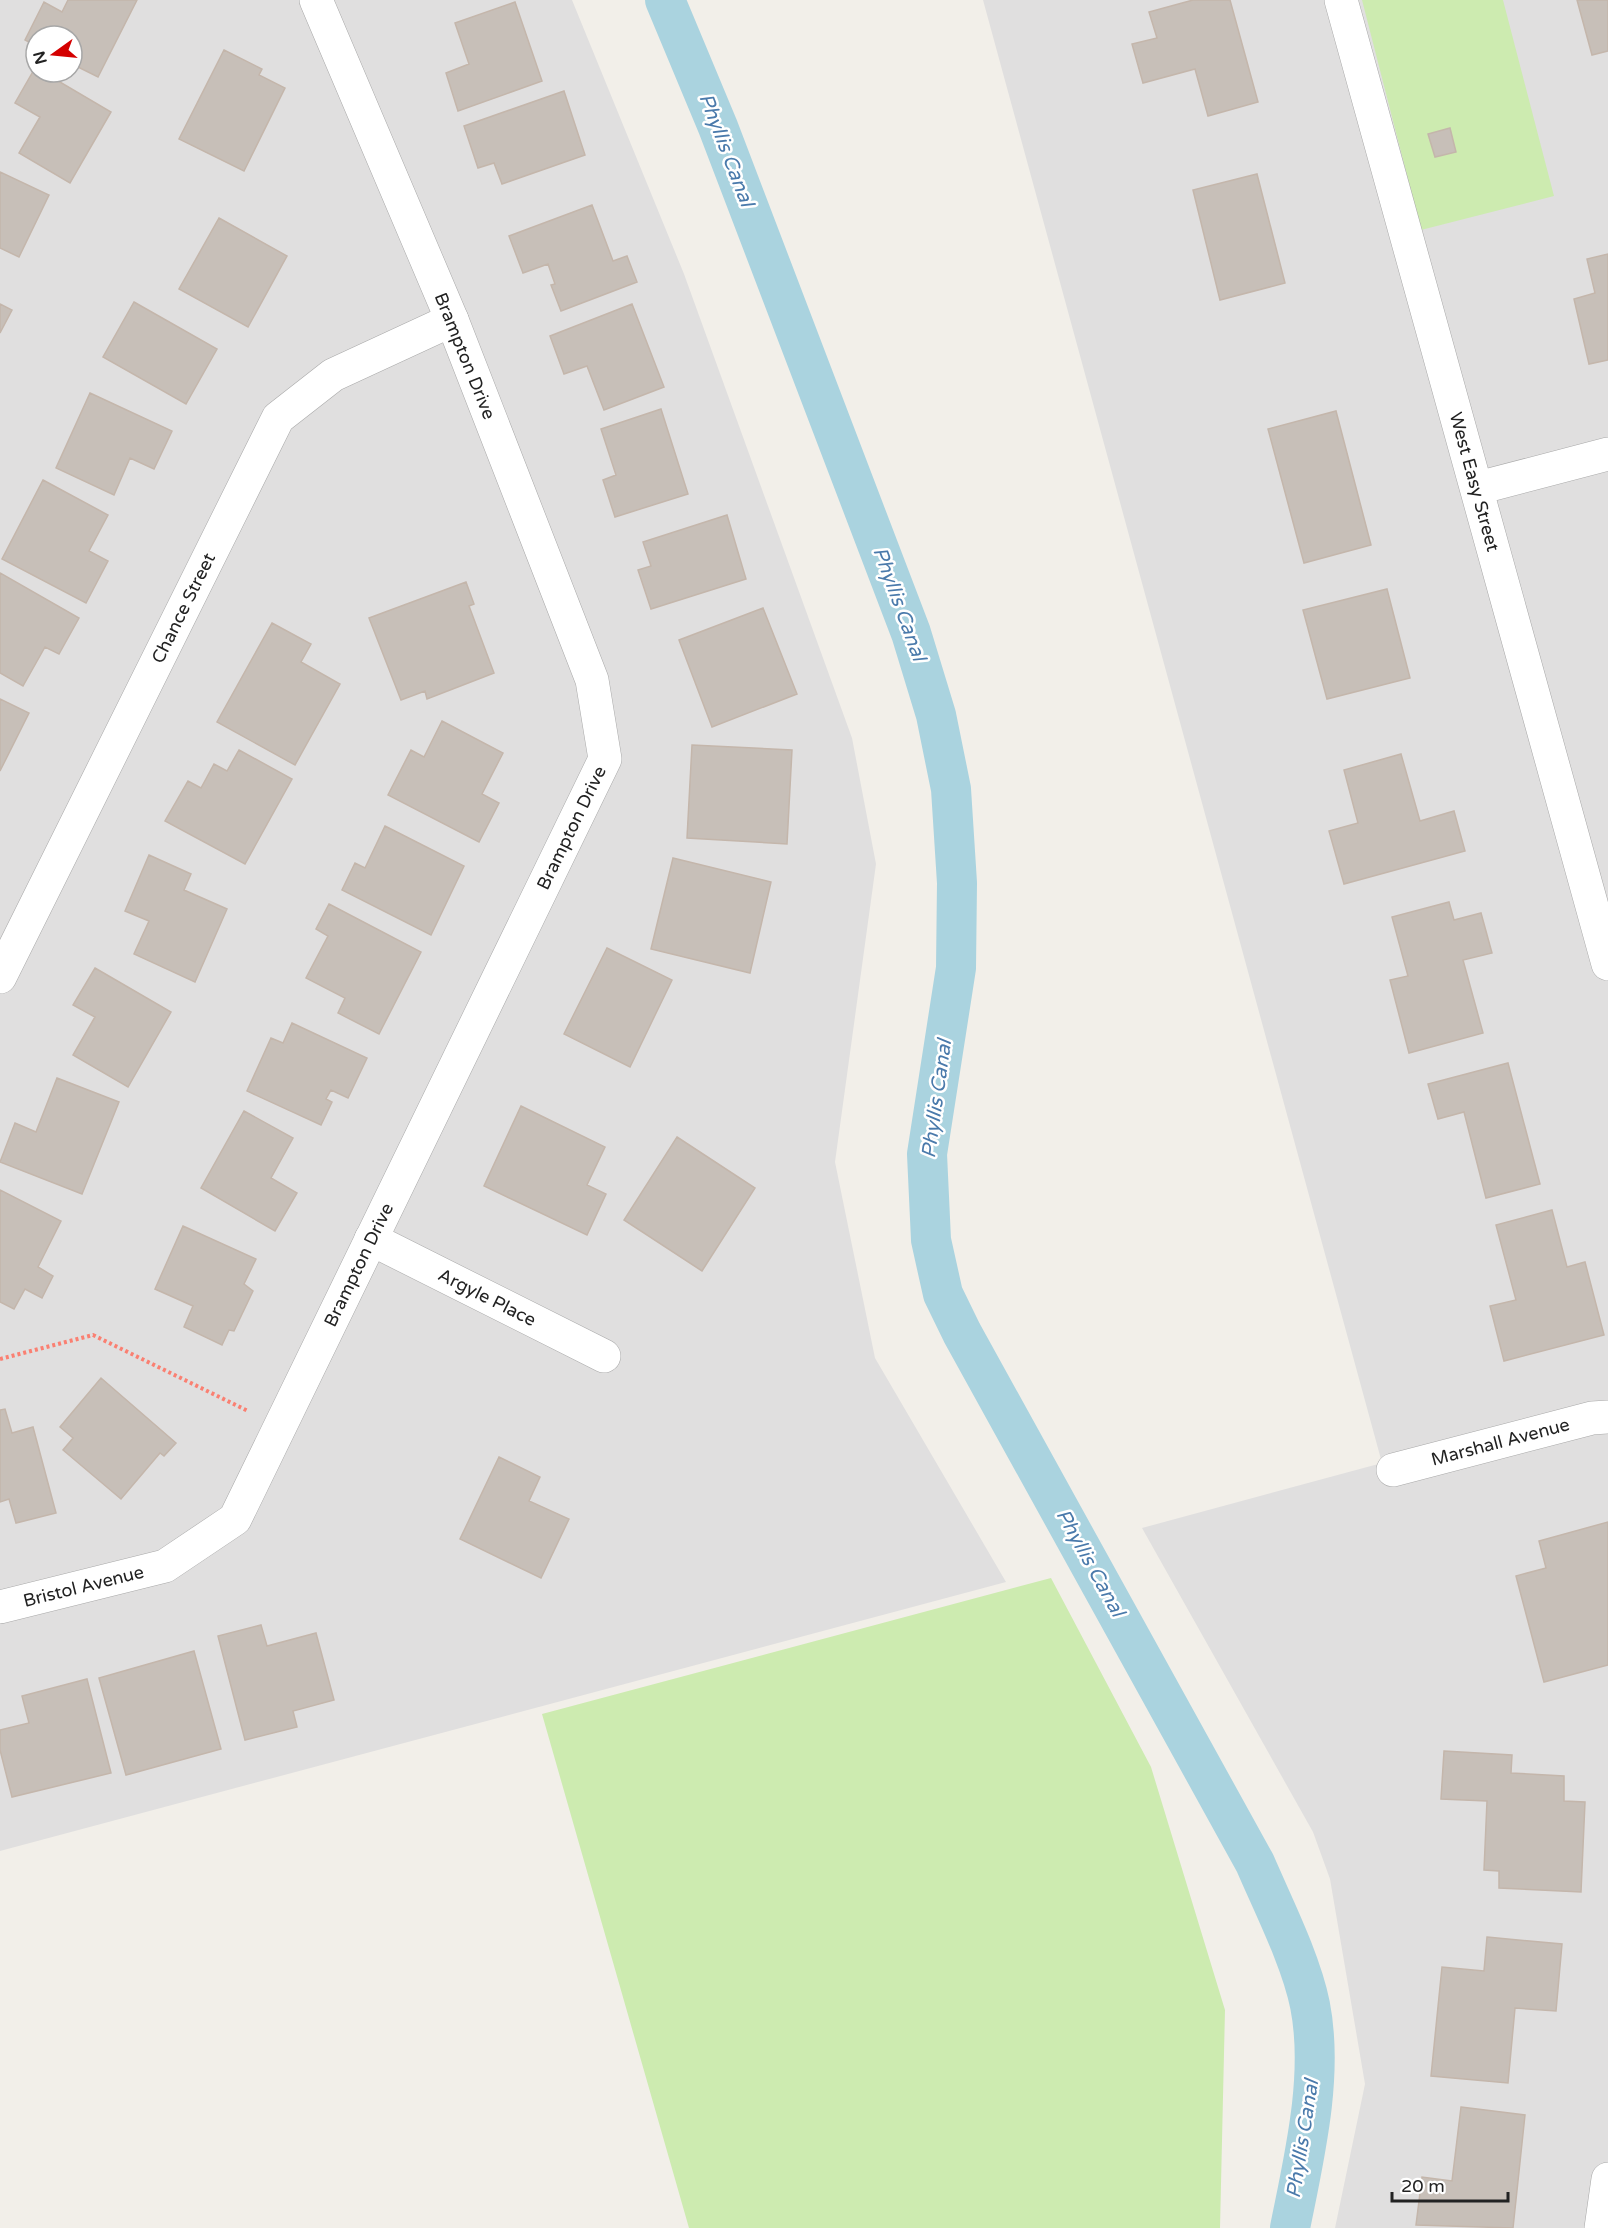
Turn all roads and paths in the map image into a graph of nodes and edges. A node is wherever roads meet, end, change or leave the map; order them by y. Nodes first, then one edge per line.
1 (316, 0) edge
2 (1341, 0) edge
3 (452, 320) junction
4 (1608, 454) edge
5 (1478, 488) junction
6 (1608, 964) edge
7 (0, 977) edge
8 (371, 1239) junction
9 (604, 1356) dead end
10 (0, 1359) edge
11 (1608, 1417) edge
12 (280, 1427) junction
13 (1393, 1470) dead end
14 (165, 1566) joint
15 (0, 1607) edge
16 (1608, 2180) edge
17 (1601, 2228) edge

1 - 3 street, Brampton Drive
2 - 5 street, West Easy Street
3 - 7 street, Chance Street
3 - 8 street, Brampton Drive
4 - 5 street
5 - 6 street, West Easy Street
8 - 9 street, Argyle Place
8 - 12 street, Brampton Drive
10 - 12 path
11 - 13 street, Marshall Avenue
12 - 14 street, Brampton Drive
14 - 15 street, Bristol Avenue
16 - 17 street

